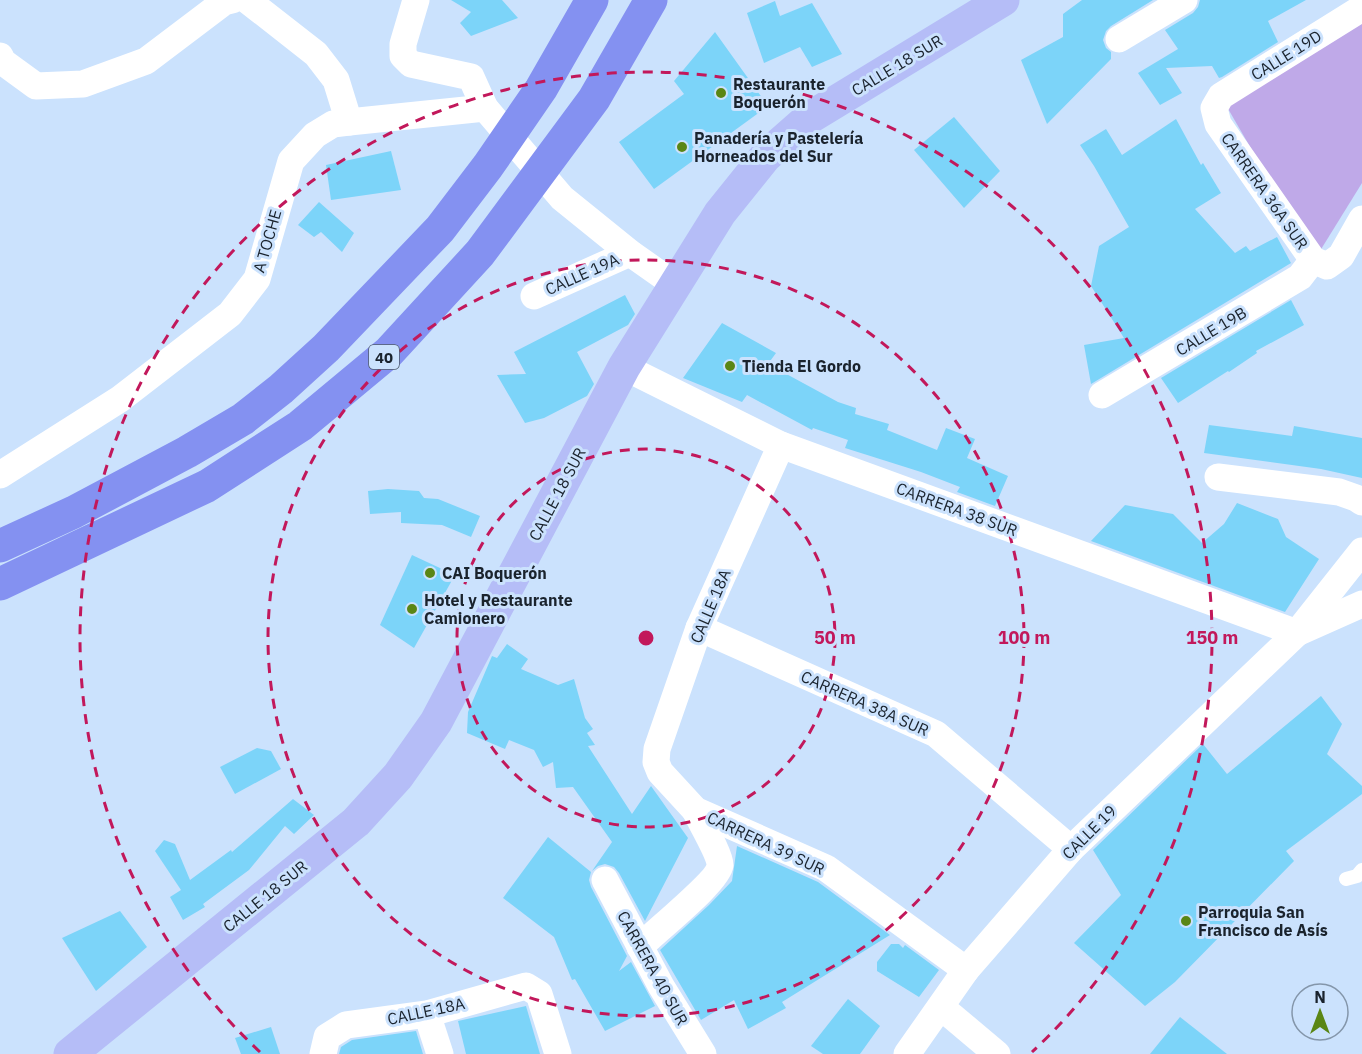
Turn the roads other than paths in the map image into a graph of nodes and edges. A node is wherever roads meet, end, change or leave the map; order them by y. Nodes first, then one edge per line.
1 (232, 0) edge
2 (247, 0) edge
3 (416, 0) edge
4 (592, 0) edge
5 (651, 0) edge
6 (1003, 0) edge
7 (1184, 0) edge
8 (1362, 8) edge
9 (1119, 39) dead end
10 (0, 56) edge
11 (485, 108) junction
12 (1214, 108) joint
13 (349, 122) junction
14 (1362, 219) edge
15 (630, 253) junction
16 (1320, 263) junction
17 (674, 284) junction
18 (534, 296) dead end
19 (624, 368) junction
20 (1102, 395) dead end
21 (781, 445) junction
22 (0, 475) edge
23 (1218, 477) dead end
24 (1362, 502) edge
25 (0, 546) edge
26 (1362, 551) edge
27 (0, 584) edge
28 (1362, 604) edge
29 (699, 628) junction
30 (1297, 633) junction
31 (660, 772) joint
32 (695, 810) junction
33 (1071, 849) junction
34 (1362, 870) edge
35 (1346, 879) dead end
36 (605, 880) dead end
37 (640, 947) junction
38 (966, 970) junction
39 (941, 1007) junction
40 (426, 1014) junction
41 (325, 1045) edge
42 (70, 1054) edge
43 (440, 1054) edge
44 (558, 1054) edge
45 (703, 1054) edge
46 (907, 1054) edge
47 (997, 1054) edge

1 - 10 street
2 - 13 street
3 - 11 street
4 - 25 highway
5 - 27 highway, 40
6 - 17 main road, CALLE 18 SUR
7 - 9 street
8 - 12 street, CALLE 19D
11 - 13 street, A TOCHE
11 - 15 street
12 - 16 street, CARRERA 36A SUR
13 - 22 street, A TOCHE
14 - 16 street
15 - 17 street
15 - 18 street, CALLE 19A
16 - 20 street, CALLE 19B
17 - 19 main road, CALLE 18 SUR
19 - 21 street, CARRERA 38 SUR
19 - 42 main road, CALLE 18 SUR
21 - 29 street, CALLE 18A
21 - 30 street, CARRERA 38 SUR
23 - 24 street
26 - 30 street, CALLE 19
28 - 30 street, CALLE 19
29 - 31 street, CALLE 18A
29 - 33 street, CARRERA 38A SUR
30 - 33 street, CALLE 19
31 - 32 street, CARRERA 39 SUR
32 - 37 street
32 - 38 street, CARRERA 39 SUR
33 - 38 street, CALLE 19
34 - 35 lane
36 - 37 street, CARRERA 40 SUR
37 - 45 street, CARRERA 40 SUR
38 - 39 street, CALLE 19
39 - 46 street, CALLE 19
39 - 47 street
40 - 41 street, CALLE 18A
40 - 43 street
40 - 44 street, CALLE 18A

